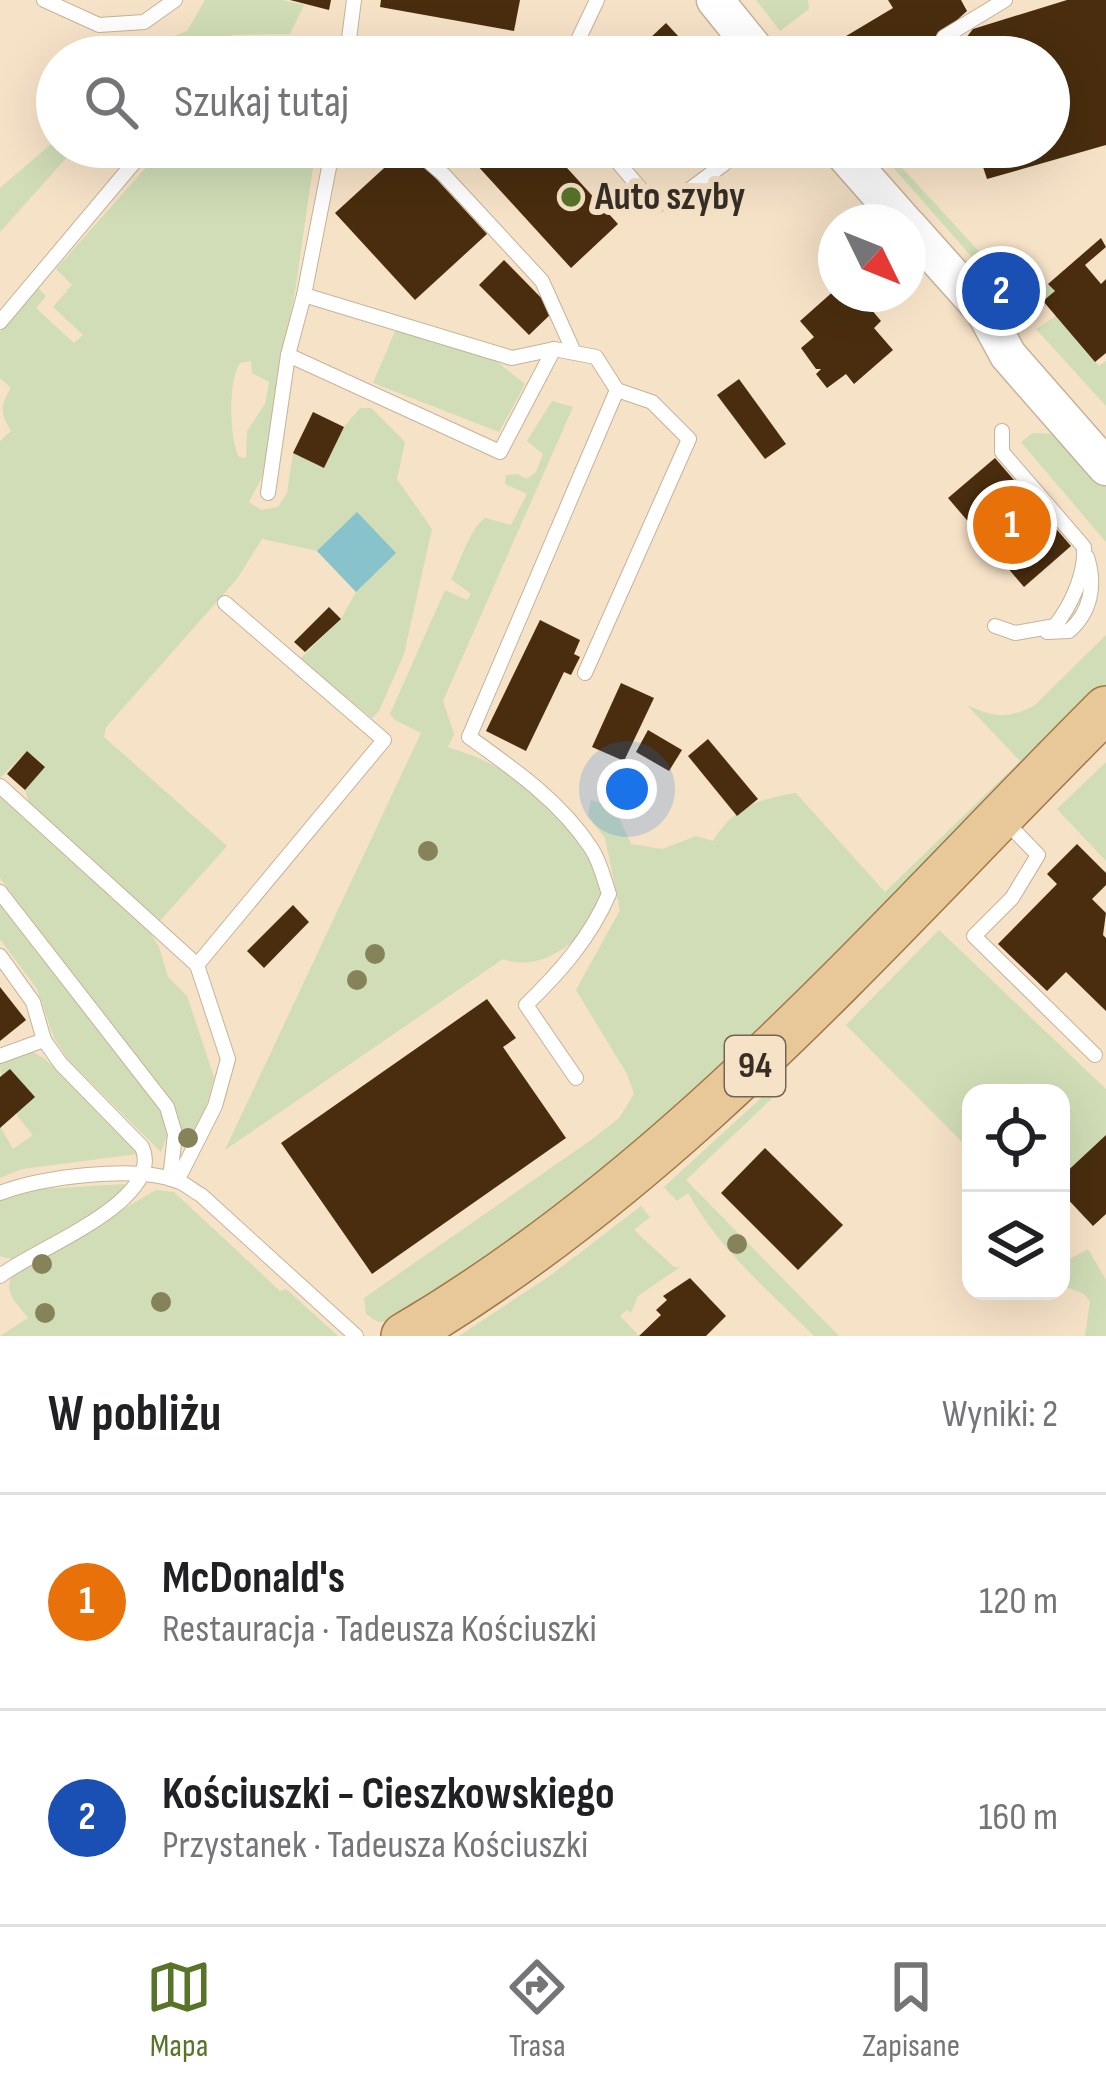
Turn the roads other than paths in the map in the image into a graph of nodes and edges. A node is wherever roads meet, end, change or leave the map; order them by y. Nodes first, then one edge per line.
1 (44, 0) edge
2 (175, 0) edge
3 (354, 0) edge
4 (597, 0) edge
5 (715, 0) edge
6 (1004, 0) edge
7 (349, 36) edge
8 (580, 36) edge
9 (744, 36) edge
10 (946, 36) edge
11 (129, 168) edge
12 (328, 168) edge
13 (436, 168) edge
14 (622, 168) edge
15 (719, 168) edge
16 (857, 168) edge
17 (888, 204) edge
18 (926, 246) edge
19 (304, 295) junction
20 (984, 311) junction
21 (0, 322) edge
22 (554, 349) junction
23 (574, 350) junction
24 (288, 355) junction
25 (616, 390) junction
26 (1096, 421) edge
27 (1002, 431) dead end
28 (1106, 467) edge
29 (268, 493) dead end
30 (225, 603) dead end
31 (995, 626) dead end
32 (586, 673) dead end
33 (1106, 710) edge
34 (1082, 739) edge
35 (0, 786) edge
36 (1000, 816) junction
37 (0, 892) edge
38 (0, 956) edge
39 (197, 965) junction
40 (44, 1040) junction
41 (1095, 1055) dead end
42 (0, 1056) edge
43 (576, 1078) dead end
44 (143, 1175) junction
45 (173, 1180) junction
46 (0, 1193) edge
47 (0, 1276) edge
48 (356, 1336) edge
49 (404, 1336) edge

1 - 2 lane
3 - 7 lane
4 - 8 lane
5 - 9 street
6 - 10 lane
11 - 21 lane
12 - 19 lane
13 - 23 lane
14 - 15 lane
16 - 17 street
18 - 20 street
19 - 22 lane
19 - 24 lane
20 - 26 street
20 - 28 street
22 - 23 lane
22 - 24 lane
23 - 25 lane
24 - 29 lane
25 - 32 lane
25 - 43 lane
27 - 31 lane
30 - 39 lane
33 - 34 main road, 94
34 - 36 main road, 94
35 - 39 lane
36 - 41 lane
36 - 49 main road, 94
37 - 45 lane
38 - 40 lane
39 - 45 lane
40 - 42 lane
40 - 44 lane
44 - 45 lane
44 - 46 lane
44 - 47 lane
45 - 48 lane

